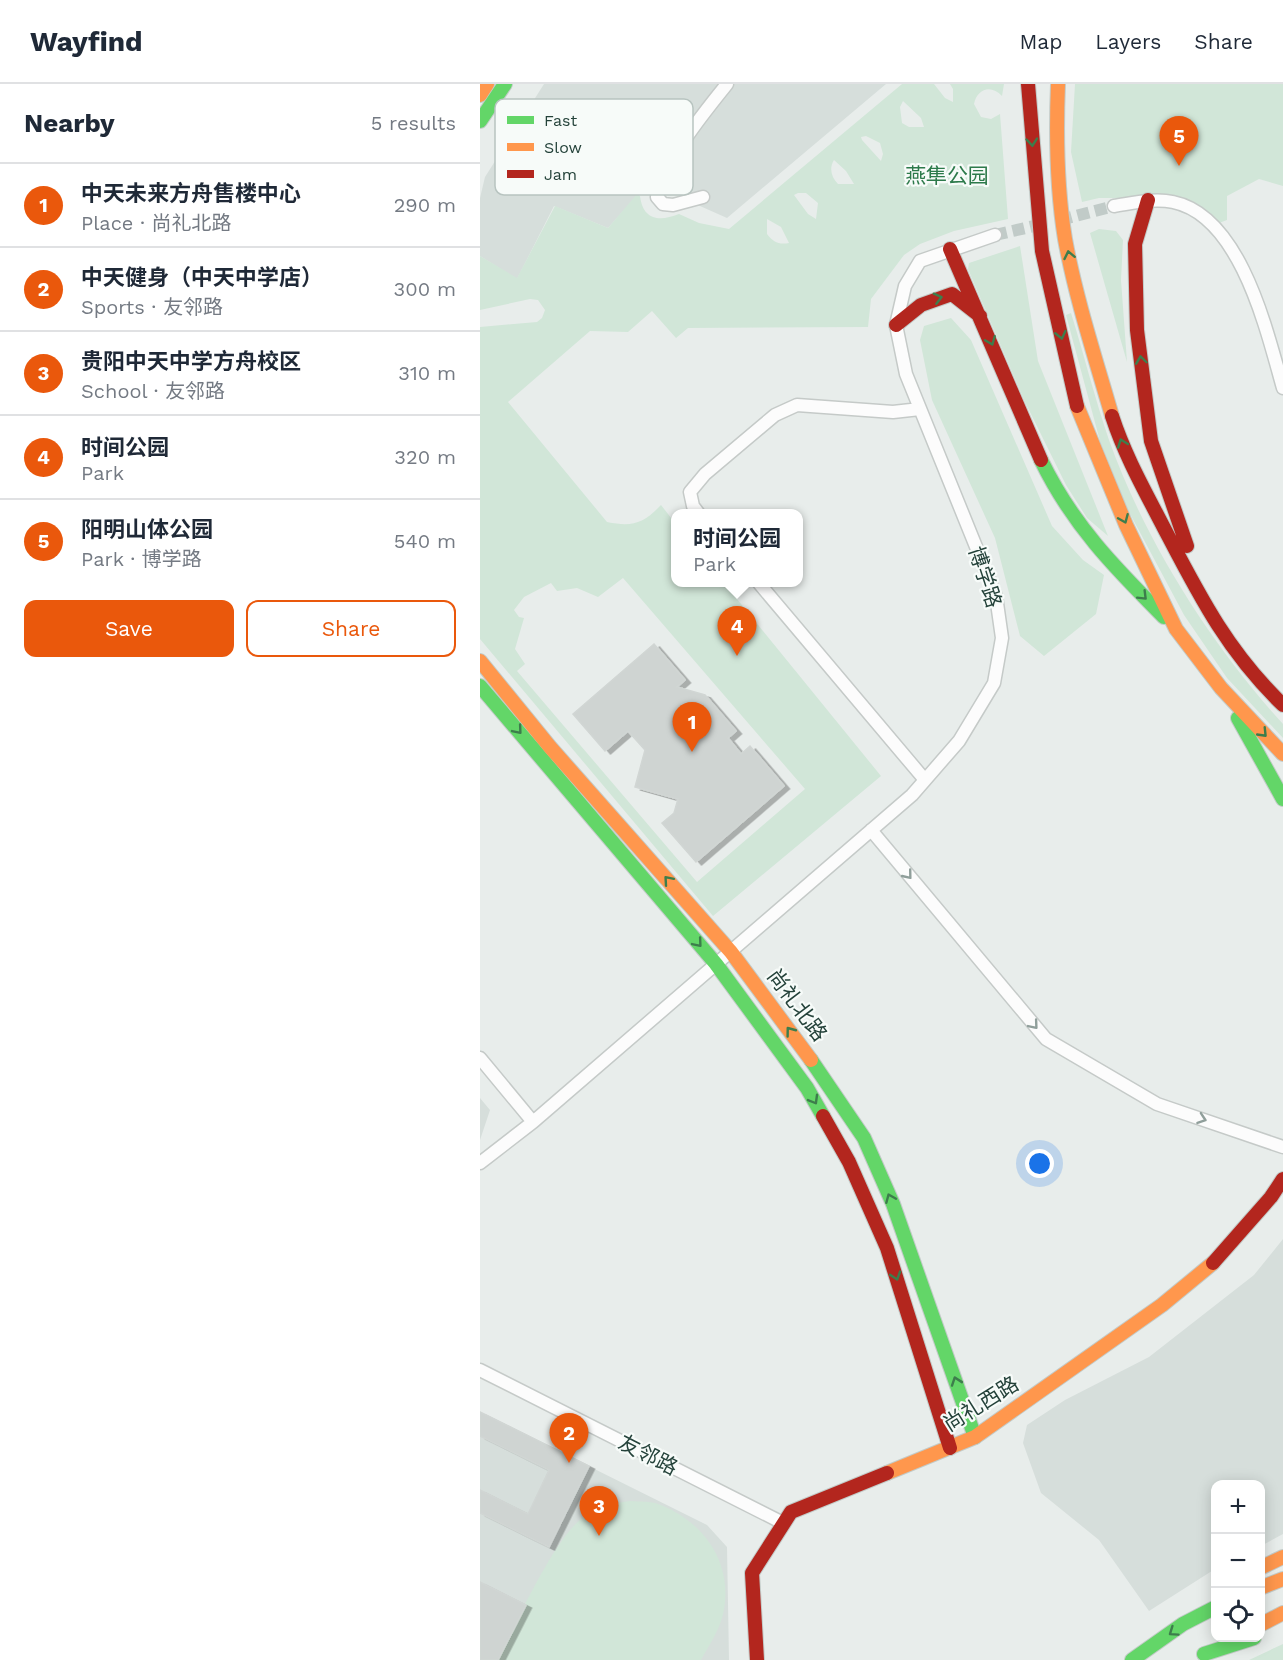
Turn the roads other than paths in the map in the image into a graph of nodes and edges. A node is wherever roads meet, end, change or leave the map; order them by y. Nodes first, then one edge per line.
1 (487, 84) edge
2 (505, 84) edge
3 (727, 84) edge
4 (1028, 84) edge
5 (1058, 84) edge
6 (480, 95) edge
7 (495, 99) edge
8 (495, 99) edge
9 (480, 122) edge
10 (693, 131) edge
11 (657, 195) edge
12 (703, 197) dead end
13 (1148, 200) junction
14 (1114, 206) tunnel mouth
15 (995, 235) tunnel mouth
16 (950, 249) junction
17 (981, 317) junction
18 (896, 325) junction
19 (1283, 388) edge
20 (920, 409) junction
21 (696, 509) edge
22 (762, 587) edge
23 (1211, 618) junction
24 (1176, 629) junction
25 (1232, 645) junction
26 (480, 661) edge
27 (480, 686) edge
28 (1283, 687) edge
29 (1221, 688) junction
30 (1283, 705) edge
31 (1283, 754) edge
32 (925, 780) junction
33 (1283, 800) edge
34 (871, 830) junction
35 (731, 952) junction
36 (716, 964) junction
37 (480, 1058) edge
38 (533, 1122) junction
39 (1283, 1147) edge
40 (480, 1163) edge
41 (1283, 1179) edge
42 (480, 1370) edge
43 (975, 1437) junction
44 (950, 1448) junction
45 (783, 1523) junction
46 (1283, 1557) edge
47 (1265, 1566) edge
48 (1283, 1579) edge
49 (1265, 1586) edge
50 (1211, 1609) edge
51 (1283, 1613) edge
52 (1265, 1622) edge
53 (1283, 1628) edge
54 (1265, 1633) edge
55 (1228, 1642) edge
56 (1242, 1642) edge
57 (1199, 1657) edge
58 (757, 1660) edge
59 (1132, 1660) edge

1 - 6 main road
2 - 8 main road
3 - 10 street
4 -> 24 main road
23 -> 5 main road
7 - 9 main road
11 - 12 street
13 - 14 street
13 - 19 street
23 -> 13 main road
15 - 16 street, 博学路
16 - 17 main road
16 - 18 street, 博学路
18 -> 17 main road
17 -> 24 main road
18 - 20 street, 博学路
20 - 21 street
20 - 32 street, 博学路
22 - 32 street
23 - 25 main road
24 - 29 main road
25 - 28 main road
25 - 30 main road
35 -> 26 main road, 尚礼北路
27 -> 36 main road, 尚礼北路
29 -> 31 main road
29 - 33 main road
32 - 34 street, 博学路
34 - 35 street, 博学路
34 -> 39 street
35 - 36 street
43 -> 35 main road, 尚礼北路
36 - 38 street
36 -> 44 main road, 尚礼北路
37 - 38 street
38 - 40 street
41 - 43 main road, 尚礼西路
42 - 45 street, 友邻路
43 - 44 main road, 尚礼西路
44 - 45 main road, 尚礼西路
45 - 58 main road, 尚礼西路
46 - 47 main road
48 - 49 main road
50 -> 59 main road
51 - 52 main road
53 - 54 main road
55 - 57 main road
56 - 57 main road

